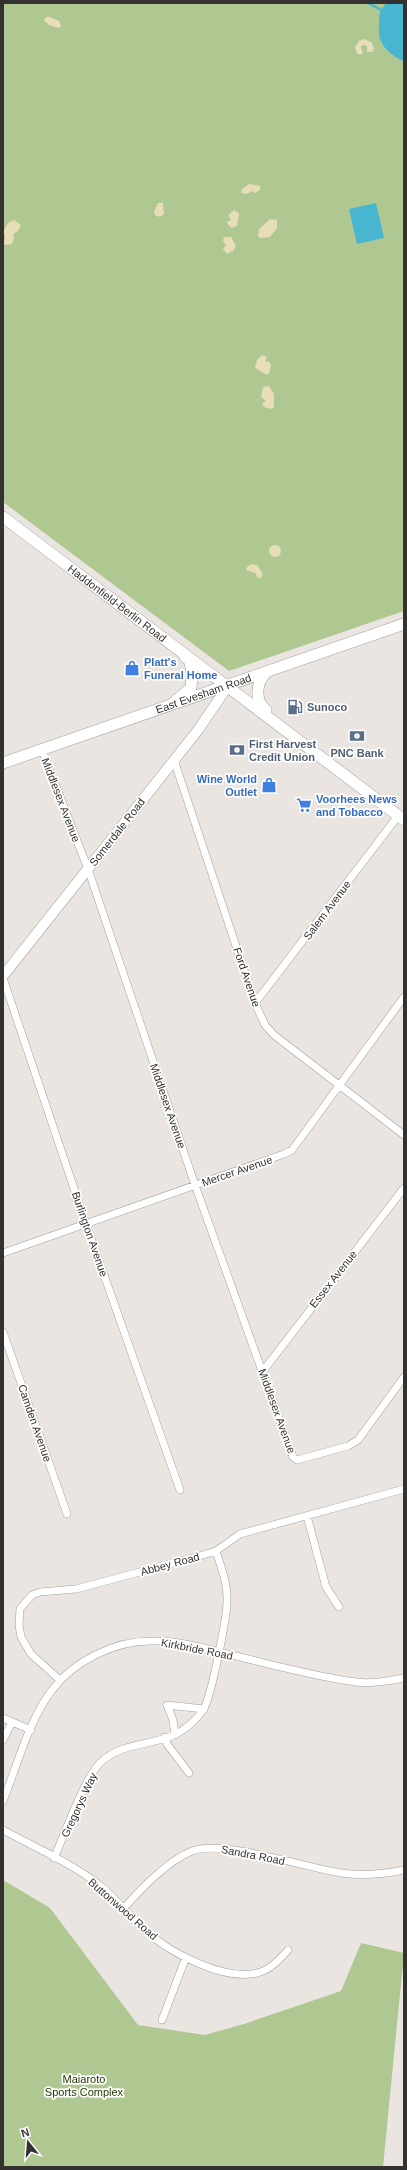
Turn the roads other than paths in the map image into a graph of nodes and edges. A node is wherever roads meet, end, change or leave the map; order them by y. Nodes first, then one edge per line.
1 (3, 517) edge
2 (404, 624) edge
3 (183, 652) junction
4 (267, 672) junction
5 (228, 686) junction
6 (168, 707) junction
7 (268, 716) junction
8 (42, 750) junction
9 (174, 760) junction
10 (3, 764) edge
11 (401, 818) edge
12 (88, 869) junction
13 (3, 977) edge
14 (404, 997) edge
15 (255, 1003) junction
16 (339, 1086) junction
17 (404, 1135) edge
18 (195, 1185) junction
19 (404, 1188) edge
20 (86, 1224) junction
21 (3, 1253) edge
22 (3, 1332) edge
23 (263, 1371) junction
24 (404, 1377) edge
25 (404, 1489) edge
26 (180, 1490) dead end
27 (67, 1514) dead end
28 (307, 1516) junction
29 (216, 1551) junction
30 (339, 1607) dead end
31 (218, 1652) junction
32 (404, 1678) edge
33 (60, 1680) junction
34 (204, 1709) junction
35 (3, 1718) edge
36 (12, 1722) junction
37 (31, 1730) junction
38 (175, 1735) junction
39 (165, 1737) junction
40 (3, 1740) edge
41 (189, 1774) dead end
42 (3, 1801) edge
43 (3, 1830) edge
44 (54, 1858) junction
45 (404, 1870) edge
46 (123, 1909) junction
47 (288, 1950) dead end
48 (186, 1957) junction
49 (162, 2020) dead end

1 - 3 main road, Haddonfield-Berlin Road
2 - 4 main road, East Evesham Road
3 - 5 main road, Haddonfield-Berlin Road
3 - 6 main road
4 - 5 main road, East Evesham Road
4 - 7 main road
5 - 6 main road, East Evesham Road
5 - 7 main road, Haddonfield-Berlin Road
5 - 9 main road, Somerdale Road
6 - 8 main road, East Evesham Road
7 - 11 main road, Haddonfield-Berlin Road
8 - 10 main road, East Evesham Road
8 - 12 street, Middlesex Avenue
9 - 12 main road, Somerdale Road
9 - 15 street, Ford Avenue
11 - 15 street, Salem Avenue
12 - 13 main road, Somerdale Road
12 - 18 street, Middlesex Avenue
13 - 20 street, Burlington Avenue
14 - 16 street, Mercer Avenue
15 - 16 street, Ford Avenue
16 - 17 street, Ford Avenue
16 - 18 street, Mercer Avenue
18 - 20 street, Mercer Avenue
18 - 23 street, Middlesex Avenue
19 - 23 street, Essex Avenue
20 - 21 street, Mercer Avenue
20 - 26 street, Burlington Avenue
22 - 27 street, Camden Avenue
23 - 24 street, Middlesex Avenue
25 - 28 street, Abbey Road
28 - 29 street, Abbey Road
28 - 30 street
29 - 31 street, Gregorys Way
29 - 33 street, Abbey Road
31 - 32 street, Kirkbride Road
31 - 33 street, Kirkbride Road
31 - 34 street, Gregorys Way
33 - 37 street, Kirkbride Road
34 - 38 street, Gregorys Way
34 - 38 street
35 - 36 street
36 - 37 street
36 - 40 street
37 - 42 street, Kirkbride Road
38 - 39 street, Gregorys Way
39 - 41 street
39 - 44 street, Gregorys Way
43 - 44 street, Buttonwood Road
44 - 46 street, Buttonwood Road
45 - 46 street, Sandra Road
46 - 48 street, Buttonwood Road
47 - 48 street, Buttonwood Road
48 - 49 street

